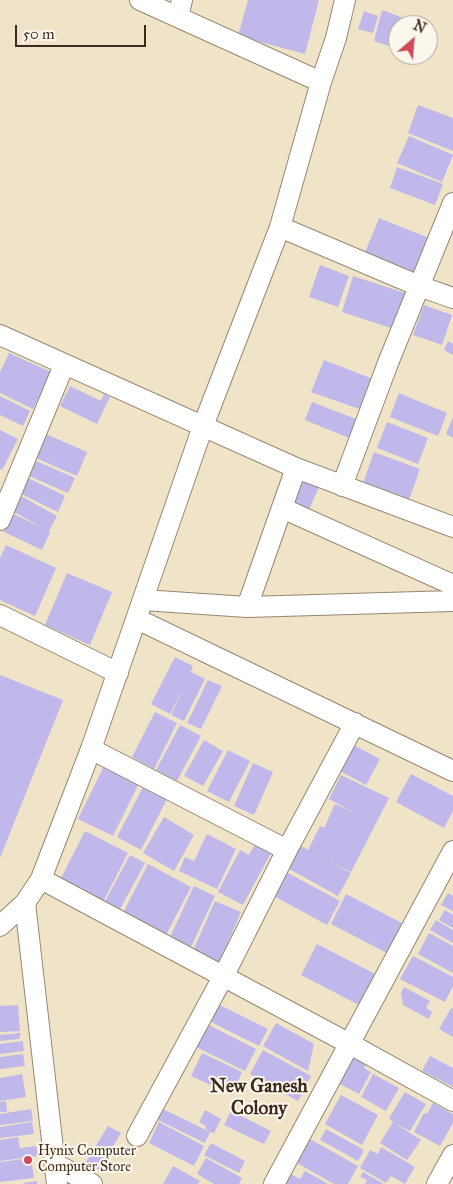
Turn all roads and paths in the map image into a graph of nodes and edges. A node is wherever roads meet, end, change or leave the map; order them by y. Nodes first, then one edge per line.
1 (140, 0) edge
2 (345, 0) edge
3 (180, 9) edge
4 (321, 82) junction
5 (453, 203) edge
6 (280, 226) junction
7 (419, 286) junction
8 (453, 298) edge
9 (0, 335) edge
10 (64, 365) junction
11 (203, 426) junction
12 (296, 468) junction
13 (342, 486) junction
14 (6, 487) edge
15 (282, 508) junction
16 (0, 520) edge
17 (453, 527) edge
18 (453, 586) edge
19 (453, 601) edge
20 (247, 606) junction
21 (140, 610) junction
22 (0, 615) edge
23 (118, 673) junction
24 (355, 723) junction
25 (92, 749) junction
26 (453, 771) edge
27 (287, 850) junction
28 (453, 850) edge
29 (41, 878) junction
30 (26, 903) junction
31 (0, 926) edge
32 (223, 977) junction
33 (350, 1044) junction
34 (453, 1101) edge
35 (137, 1136) dead end
36 (453, 1155) edge
37 (56, 1164) junction
38 (57, 1184) edge
39 (92, 1184) edge
40 (274, 1184) edge
41 (437, 1184) edge

1 - 3 street
2 - 4 street
3 - 4 street
4 - 6 street
5 - 7 street
6 - 7 street
6 - 11 street
7 - 8 street
7 - 13 street
9 - 10 street
10 - 11 street
10 - 14 street
11 - 12 street
11 - 21 street
12 - 13 street
12 - 15 street
13 - 17 street
14 - 16 street
15 - 18 street
15 - 20 street
19 - 20 street
20 - 21 street
21 - 23 street
21 - 24 street
22 - 23 street
23 - 25 street
24 - 26 street
24 - 27 street
25 - 27 street
25 - 29 street
27 - 32 street
28 - 33 street
29 - 30 street
29 - 32 street
30 - 31 street
30 - 37 street
32 - 33 street
32 - 35 street
33 - 34 street
33 - 40 street
36 - 41 street
37 - 38 street
37 - 39 street

